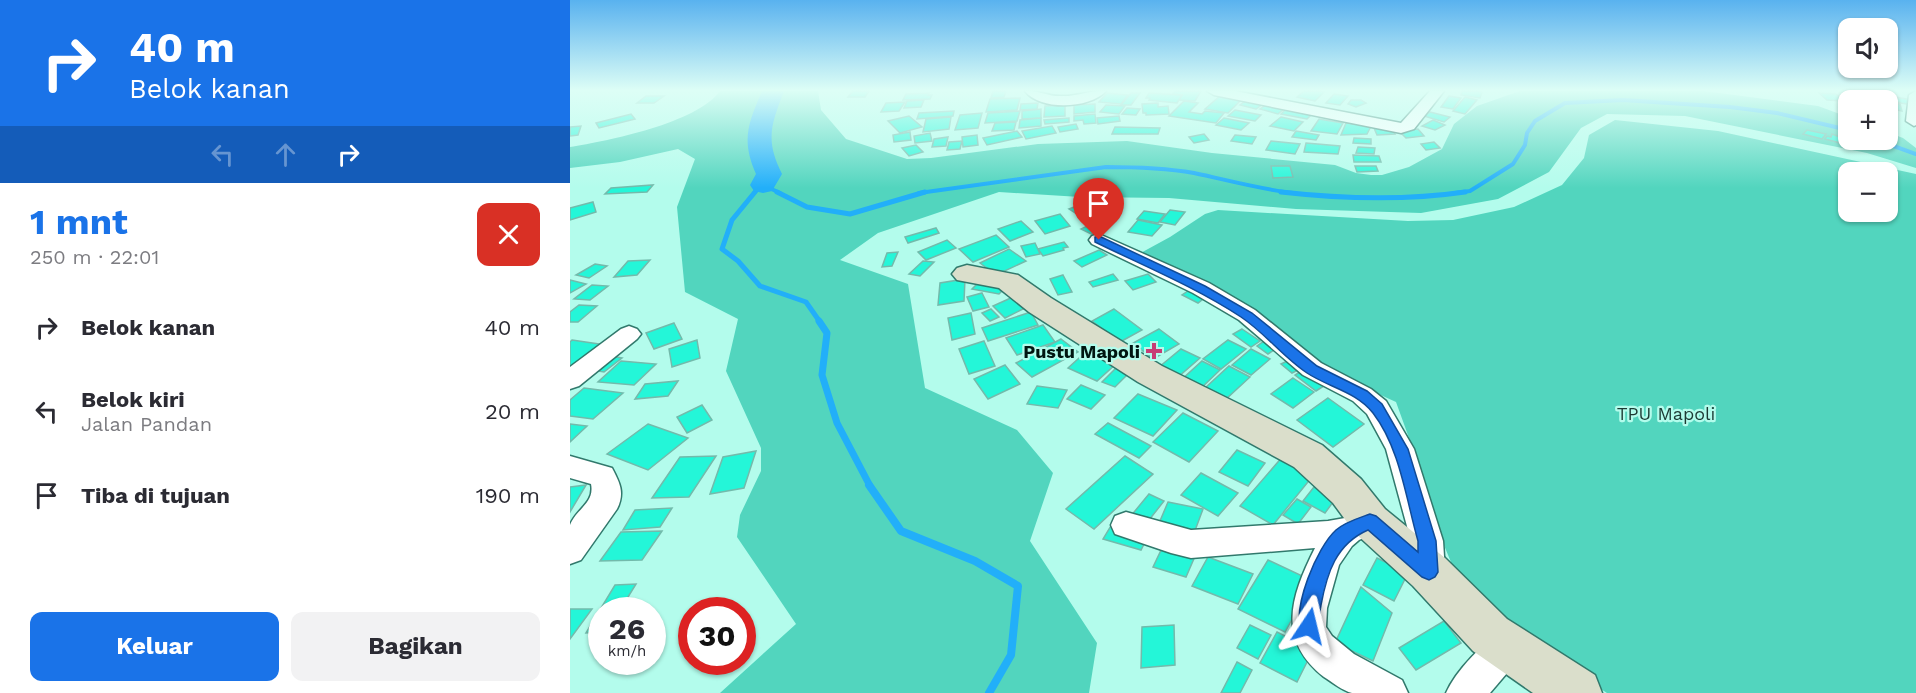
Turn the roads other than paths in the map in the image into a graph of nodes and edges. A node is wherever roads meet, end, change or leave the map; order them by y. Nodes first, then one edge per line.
1 (1373, 123) edge
2 (1410, 123) edge
3 (1099, 240) dead end
4 (967, 274) dead end
5 (629, 334) dead end
6 (570, 380) edge
7 (570, 467) edge
8 (1126, 525) dead end
9 (1359, 526) junction
10 (570, 549) edge
11 (1429, 572) junction
12 (1507, 647) junction
13 (1389, 693) edge
14 (1465, 693) edge
15 (1577, 693) edge

1 - 2 street
3 - 11 street
4 - 9 street
5 - 6 street
7 - 10 street
8 - 9 street
9 - 11 street
9 - 13 street
11 - 12 street
12 - 14 street
12 - 15 street

